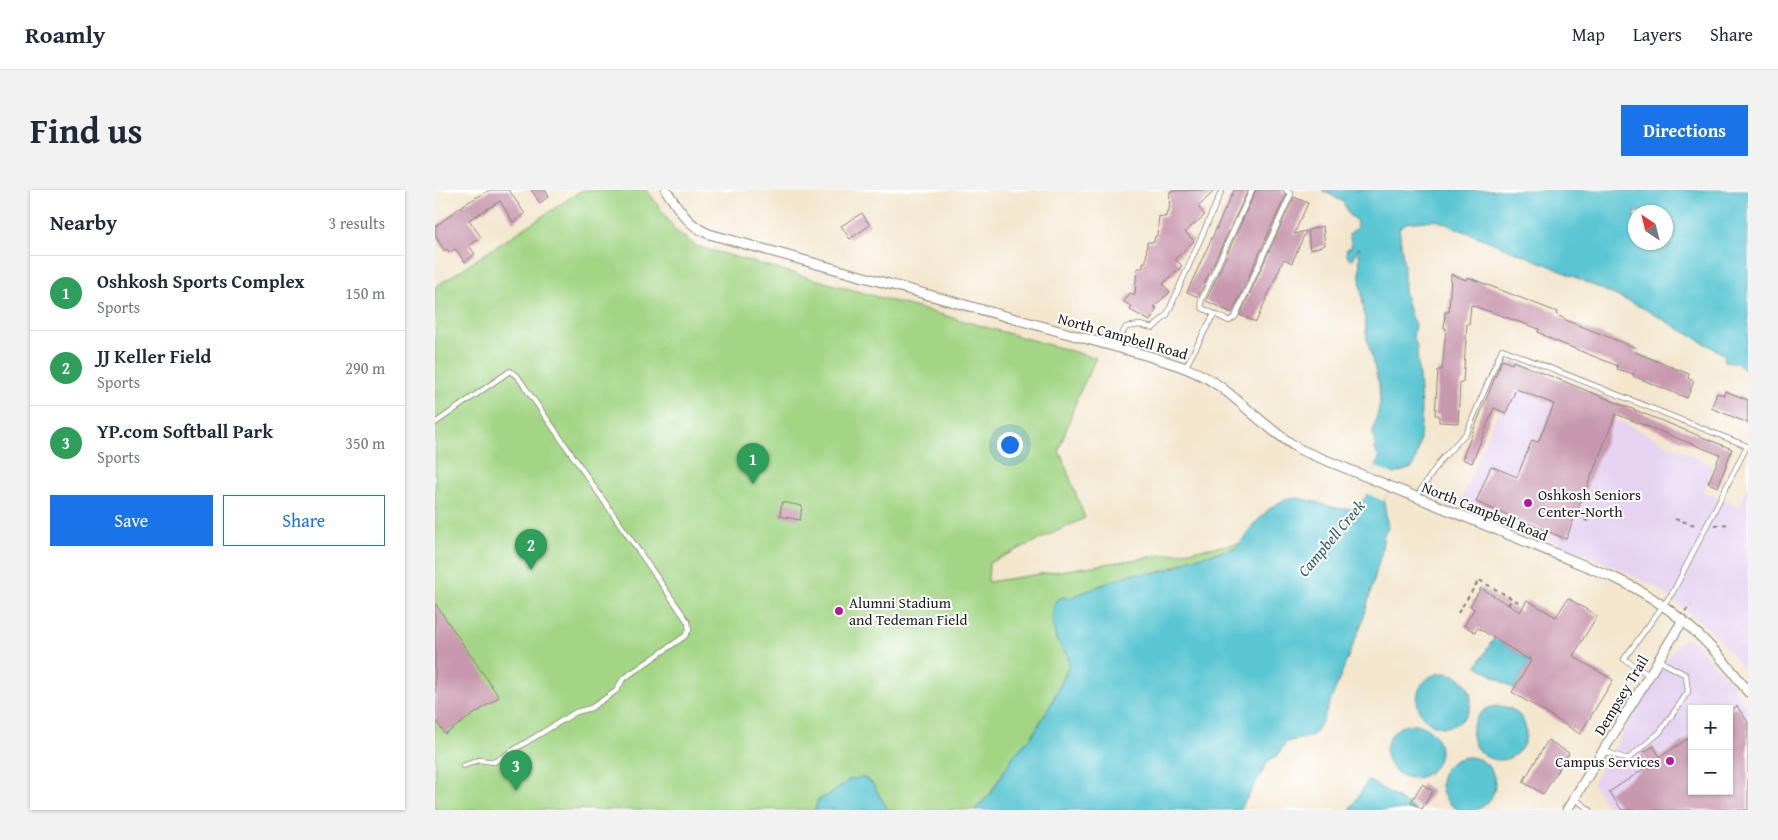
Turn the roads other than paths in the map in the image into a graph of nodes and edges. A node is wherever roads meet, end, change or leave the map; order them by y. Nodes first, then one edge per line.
1 (666, 190) edge
2 (1221, 190) edge
3 (1252, 190) edge
4 (1286, 190) edge
5 (1214, 314) junction
6 (1114, 347) junction
7 (1185, 368) junction
8 (435, 423) edge
9 (1415, 498) junction
10 (1664, 606) junction
11 (1683, 620) junction
12 (1657, 660) junction
13 (1649, 675) junction
14 (1748, 692) edge
15 (1603, 751) junction
16 (463, 766) dead end
17 (1575, 798) junction
18 (1567, 810) edge
19 (1589, 810) edge

1 - 6 street, North Campbell Road
2 - 6 lane
3 - 5 lane
4 - 5 lane
5 - 7 lane
6 - 7 street, North Campbell Road
7 - 9 street, North Campbell Road
8 - 16 lane
9 - 10 street, North Campbell Road
9 - 10 lane
10 - 11 street, North Campbell Road
10 - 13 lane
11 - 12 street, Dempsey Trail
11 - 14 street, North Campbell Road
12 - 13 street, Dempsey Trail
12 - 15 lane
13 - 15 street, Dempsey Trail
15 - 17 street, Dempsey Trail
17 - 18 street, Dempsey Trail
17 - 19 lane

